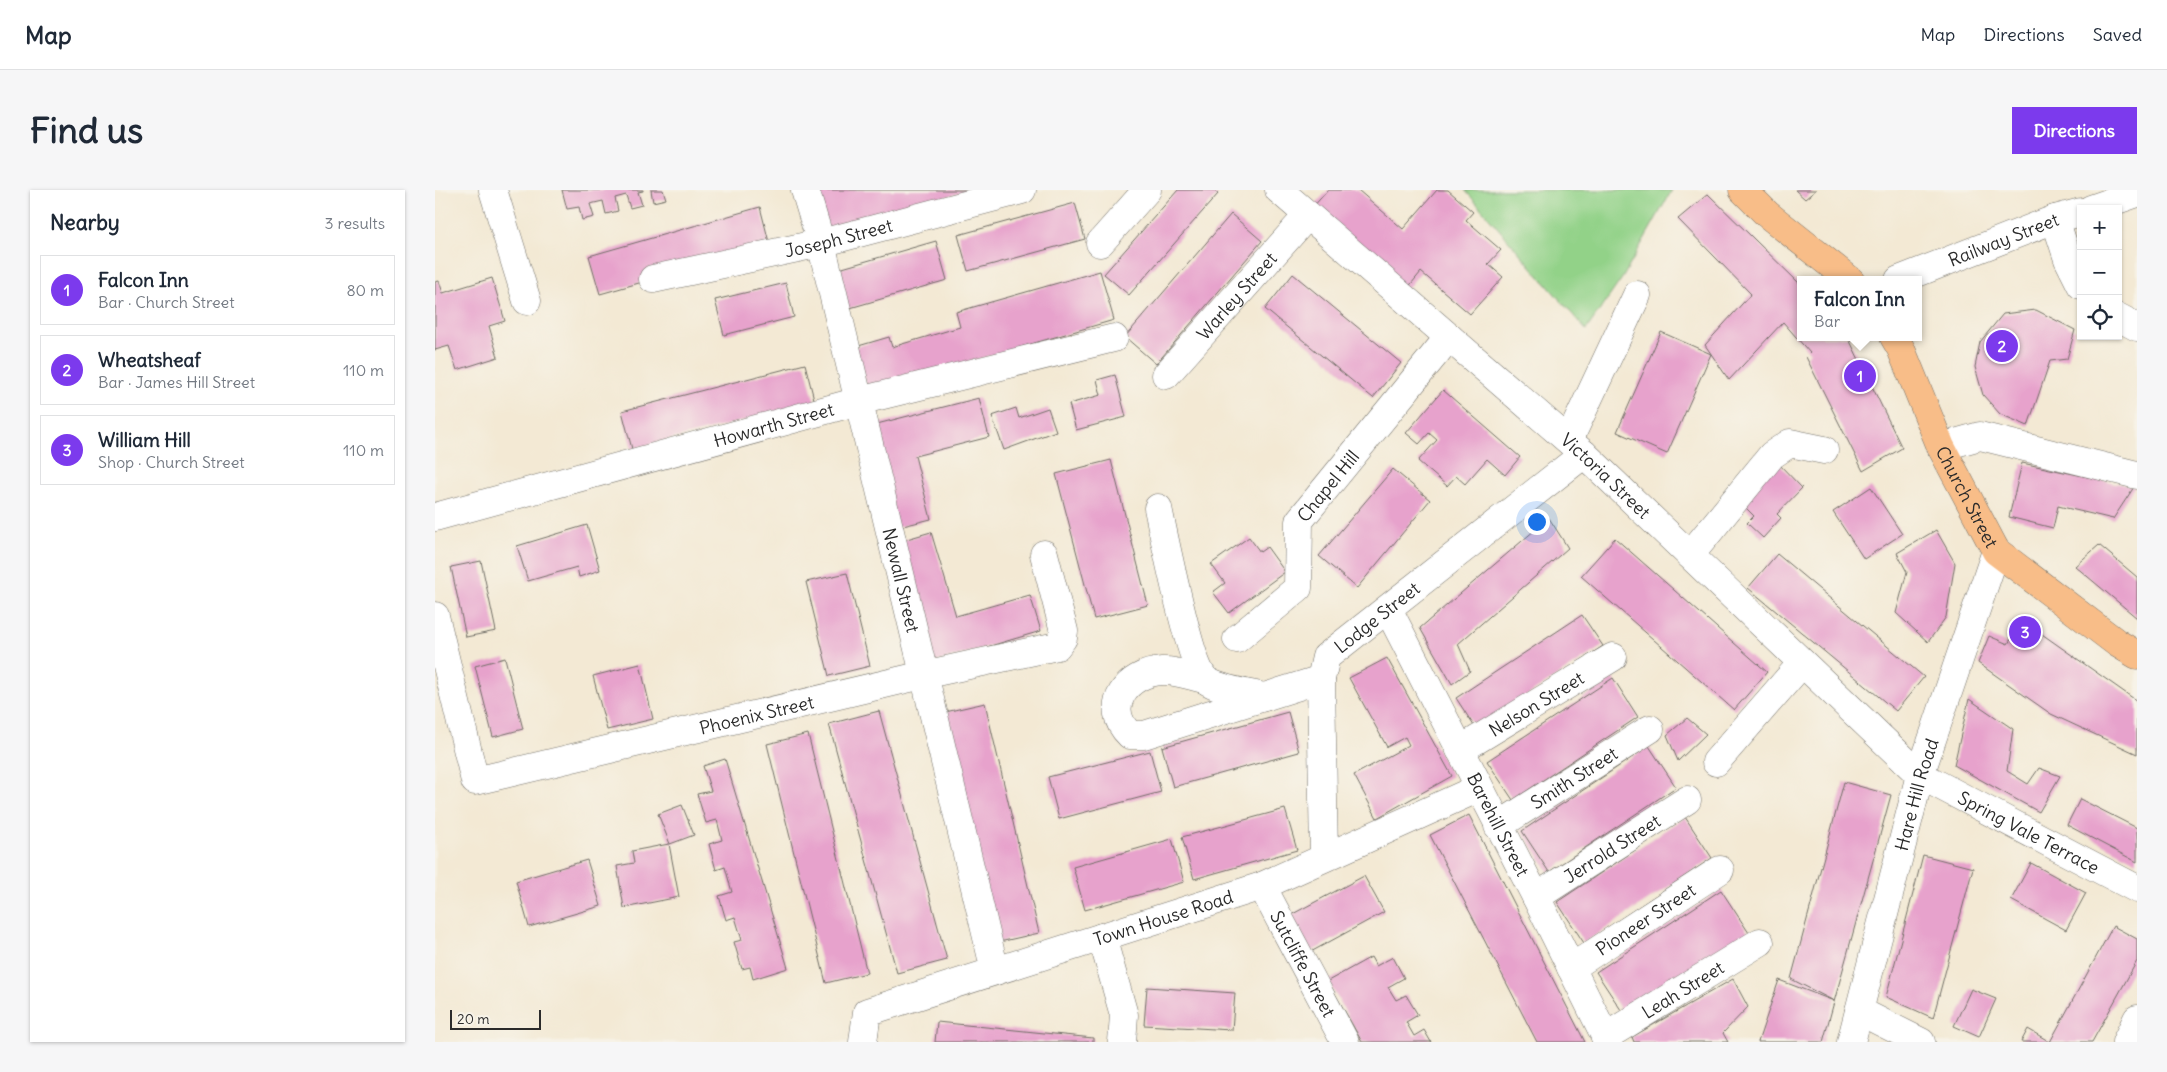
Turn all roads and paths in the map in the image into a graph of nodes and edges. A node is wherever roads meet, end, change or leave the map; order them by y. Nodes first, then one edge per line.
1 (493, 190) edge
2 (805, 190) edge
3 (1022, 190) edge
4 (1147, 190) edge
5 (1279, 190) edge
6 (1743, 190) edge
7 (2137, 193) edge
8 (2102, 205) edge
9 (1308, 215) junction
10 (2068, 215) edge
11 (821, 243) junction
12 (1100, 243) dead end
13 (1844, 276) edge
14 (1909, 276) edge
15 (2077, 277) edge
16 (653, 279) dead end
17 (1637, 295) dead end
18 (527, 301) dead end
19 (2122, 319) edge
20 (2137, 327) edge
21 (1449, 337) junction
22 (1114, 338) dead end
23 (1896, 341) edge
24 (1166, 375) dead end
25 (859, 401) junction
26 (1577, 447) junction
27 (1941, 447) junction
28 (1824, 450) dead end
29 (2137, 475) edge
30 (1158, 508) dead end
31 (435, 517) edge
32 (1996, 551) junction
33 (1044, 554) dead end
34 (1690, 555) junction
35 (1388, 609) junction
36 (435, 616) edge
37 (1237, 638) dead end
38 (2137, 656) edge
39 (1613, 657) dead end
40 (1802, 663) junction
41 (923, 675) junction
42 (1204, 679) junction
43 (1321, 679) junction
44 (1264, 697) junction
45 (1650, 729) dead end
46 (1460, 750) junction
47 (1716, 762) dead end
48 (1920, 775) junction
49 (1479, 788) junction
50 (1687, 800) dead end
51 (1498, 826) junction
52 (1324, 858) junction
53 (1720, 870) dead end
54 (1261, 886) junction
55 (2137, 889) edge
56 (1536, 898) junction
57 (1102, 937) junction
58 (1760, 942) dead end
59 (1571, 968) junction
60 (995, 971) junction
61 (1859, 1011) junction
62 (2137, 1020) edge
63 (1607, 1039) edge
64 (863, 1042) edge
65 (1122, 1042) edge
66 (1345, 1042) edge
67 (1851, 1042) edge
68 (1921, 1042) edge
69 (2127, 1042) edge

1 - 18 street
2 - 11 street, Newall Street
3 - 11 street, Joseph Street
4 - 12 street
5 - 9 street, Victoria Street
6 - 13 highway
7 - 8 street
9 - 21 street, Victoria Street
9 - 24 street, Warley Street
10 - 14 street, Railway Street
10 - 15 street
11 - 16 street, Joseph Street
11 - 25 street, Newall Street
17 - 26 street
19 - 20 street
21 - 26 street, Victoria Street
21 - 37 street, Chapel Hill
22 - 25 street, Howarth Street
23 - 27 highway, Church Street
25 - 31 street, Howarth Street
25 - 41 street, Newall Street
26 - 34 street, Victoria Street
26 - 35 street, Lodge Street
27 - 29 street
27 - 32 highway, Church Street
28 - 34 street
30 - 42 street
32 - 38 highway, Church Street
32 - 48 street, Hare Hill Road
33 - 41 street, Phoenix Street
34 - 40 street, Victoria Street
35 - 43 street, Lodge Street
35 - 46 street, Barehill Street
36 - 41 street, Phoenix Street
39 - 46 street, Nelson Street
40 - 47 street
40 - 48 street, Victoria Street
41 - 60 street, Newall Street
42 - 44 street
42 - 44 street
43 - 44 street
43 - 52 street, Lodge Street
45 - 51 street, Smith Street
46 - 49 street, Barehill Street
48 - 55 street, Spring Vale Terrace
48 - 61 street, Hare Hill Road
49 - 51 street, Barehill Street
49 - 52 street, Town House Road
50 - 56 street, Jerrold Street
51 - 56 street, Barehill Street
52 - 54 street, Town House Road
53 - 59 street, Pioneer Street
54 - 57 street, Town House Road
54 - 66 street, Sutcliffe Street
56 - 59 street, Barehill Street
57 - 60 street, Town House Road
57 - 65 street
58 - 63 street, Leah Street
59 - 63 street, Barehill Street
60 - 64 street, Town House Road
61 - 67 street, Hare Hill Road
61 - 68 street
62 - 69 street

